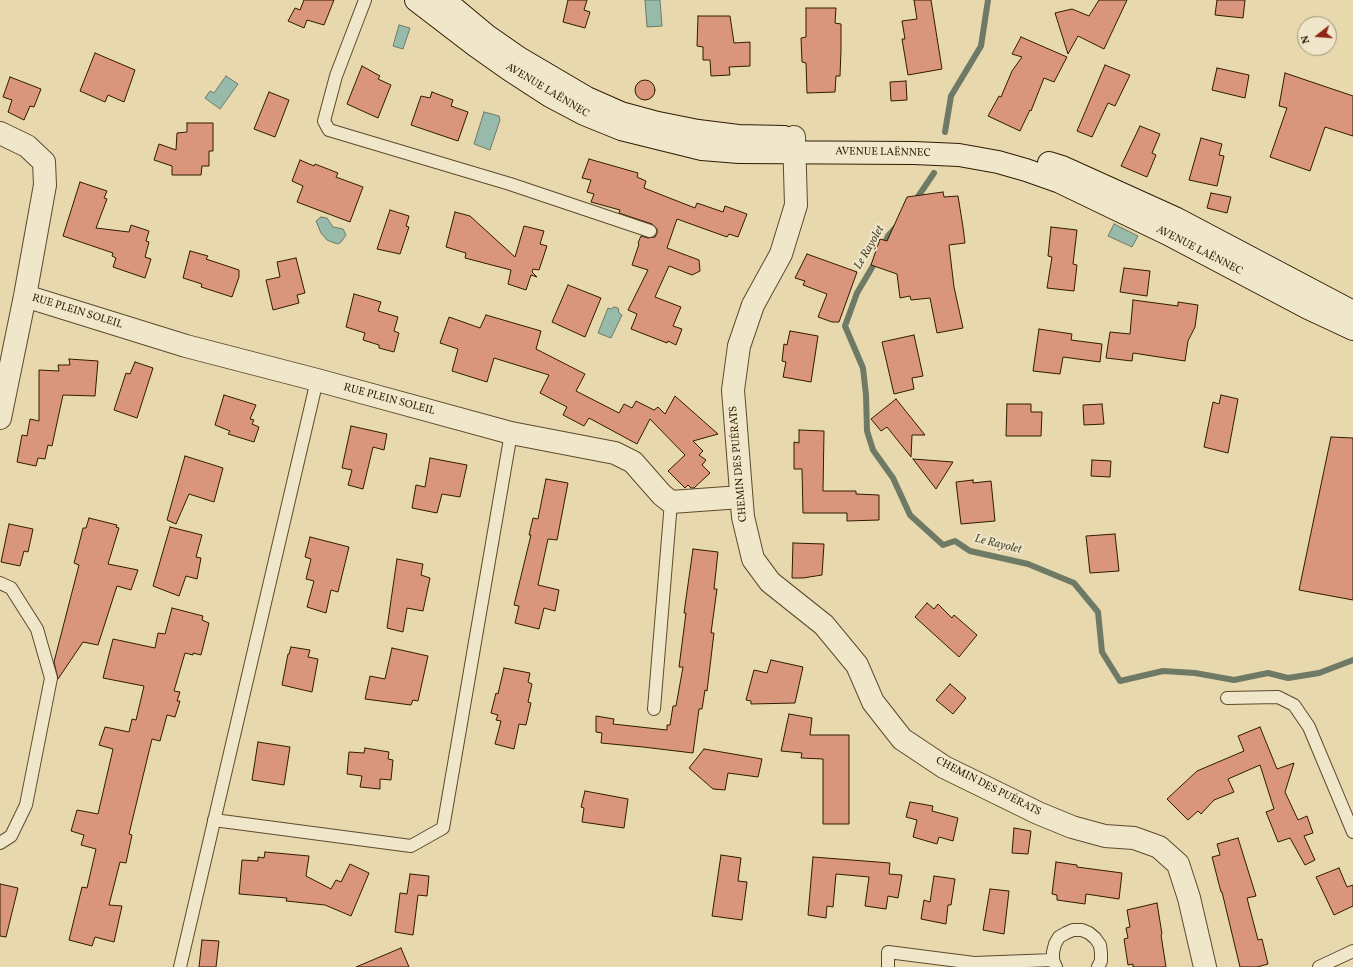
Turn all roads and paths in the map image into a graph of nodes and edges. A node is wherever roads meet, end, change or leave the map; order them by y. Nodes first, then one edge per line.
1 (366, 0) edge
2 (416, 0) edge
3 (444, 0) edge
4 (0, 133) edge
5 (794, 145) junction
6 (650, 231) dead end
7 (25, 296) junction
8 (1353, 312) edge
9 (1353, 329) edge
10 (316, 380) junction
11 (0, 418) edge
12 (511, 433) junction
13 (741, 497) junction
14 (671, 502) junction
15 (0, 583) edge
16 (1227, 698) dead end
17 (654, 709) dead end
18 (214, 820) junction
19 (1353, 832) edge
20 (0, 843) edge
21 (1353, 951) edge
22 (1055, 963) edge
23 (974, 965) edge
24 (180, 967) edge
25 (888, 967) edge
26 (1098, 967) edge
27 (1205, 967) edge
28 (1319, 967) edge

1 - 6 lane
2 - 5 street, AVENUE LAËNNEC
3 - 5 street, AVENUE LAËNNEC
4 - 7 street
5 - 8 street, AVENUE LAËNNEC
5 - 9 street, AVENUE LAËNNEC
5 - 13 street, CHEMIN DES PUÉRATS
7 - 10 street, RUE PLEIN SOLEIL
7 - 11 street
10 - 12 street, RUE PLEIN SOLEIL
10 - 18 lane
12 - 14 street, RUE PLEIN SOLEIL
12 - 18 lane
13 - 14 street
13 - 27 street, CHEMIN DES PUÉRATS
14 - 17 lane
15 - 20 lane
16 - 19 lane
18 - 24 lane
21 - 28 lane
22 - 23 lane
22 - 26 lane
23 - 25 lane

